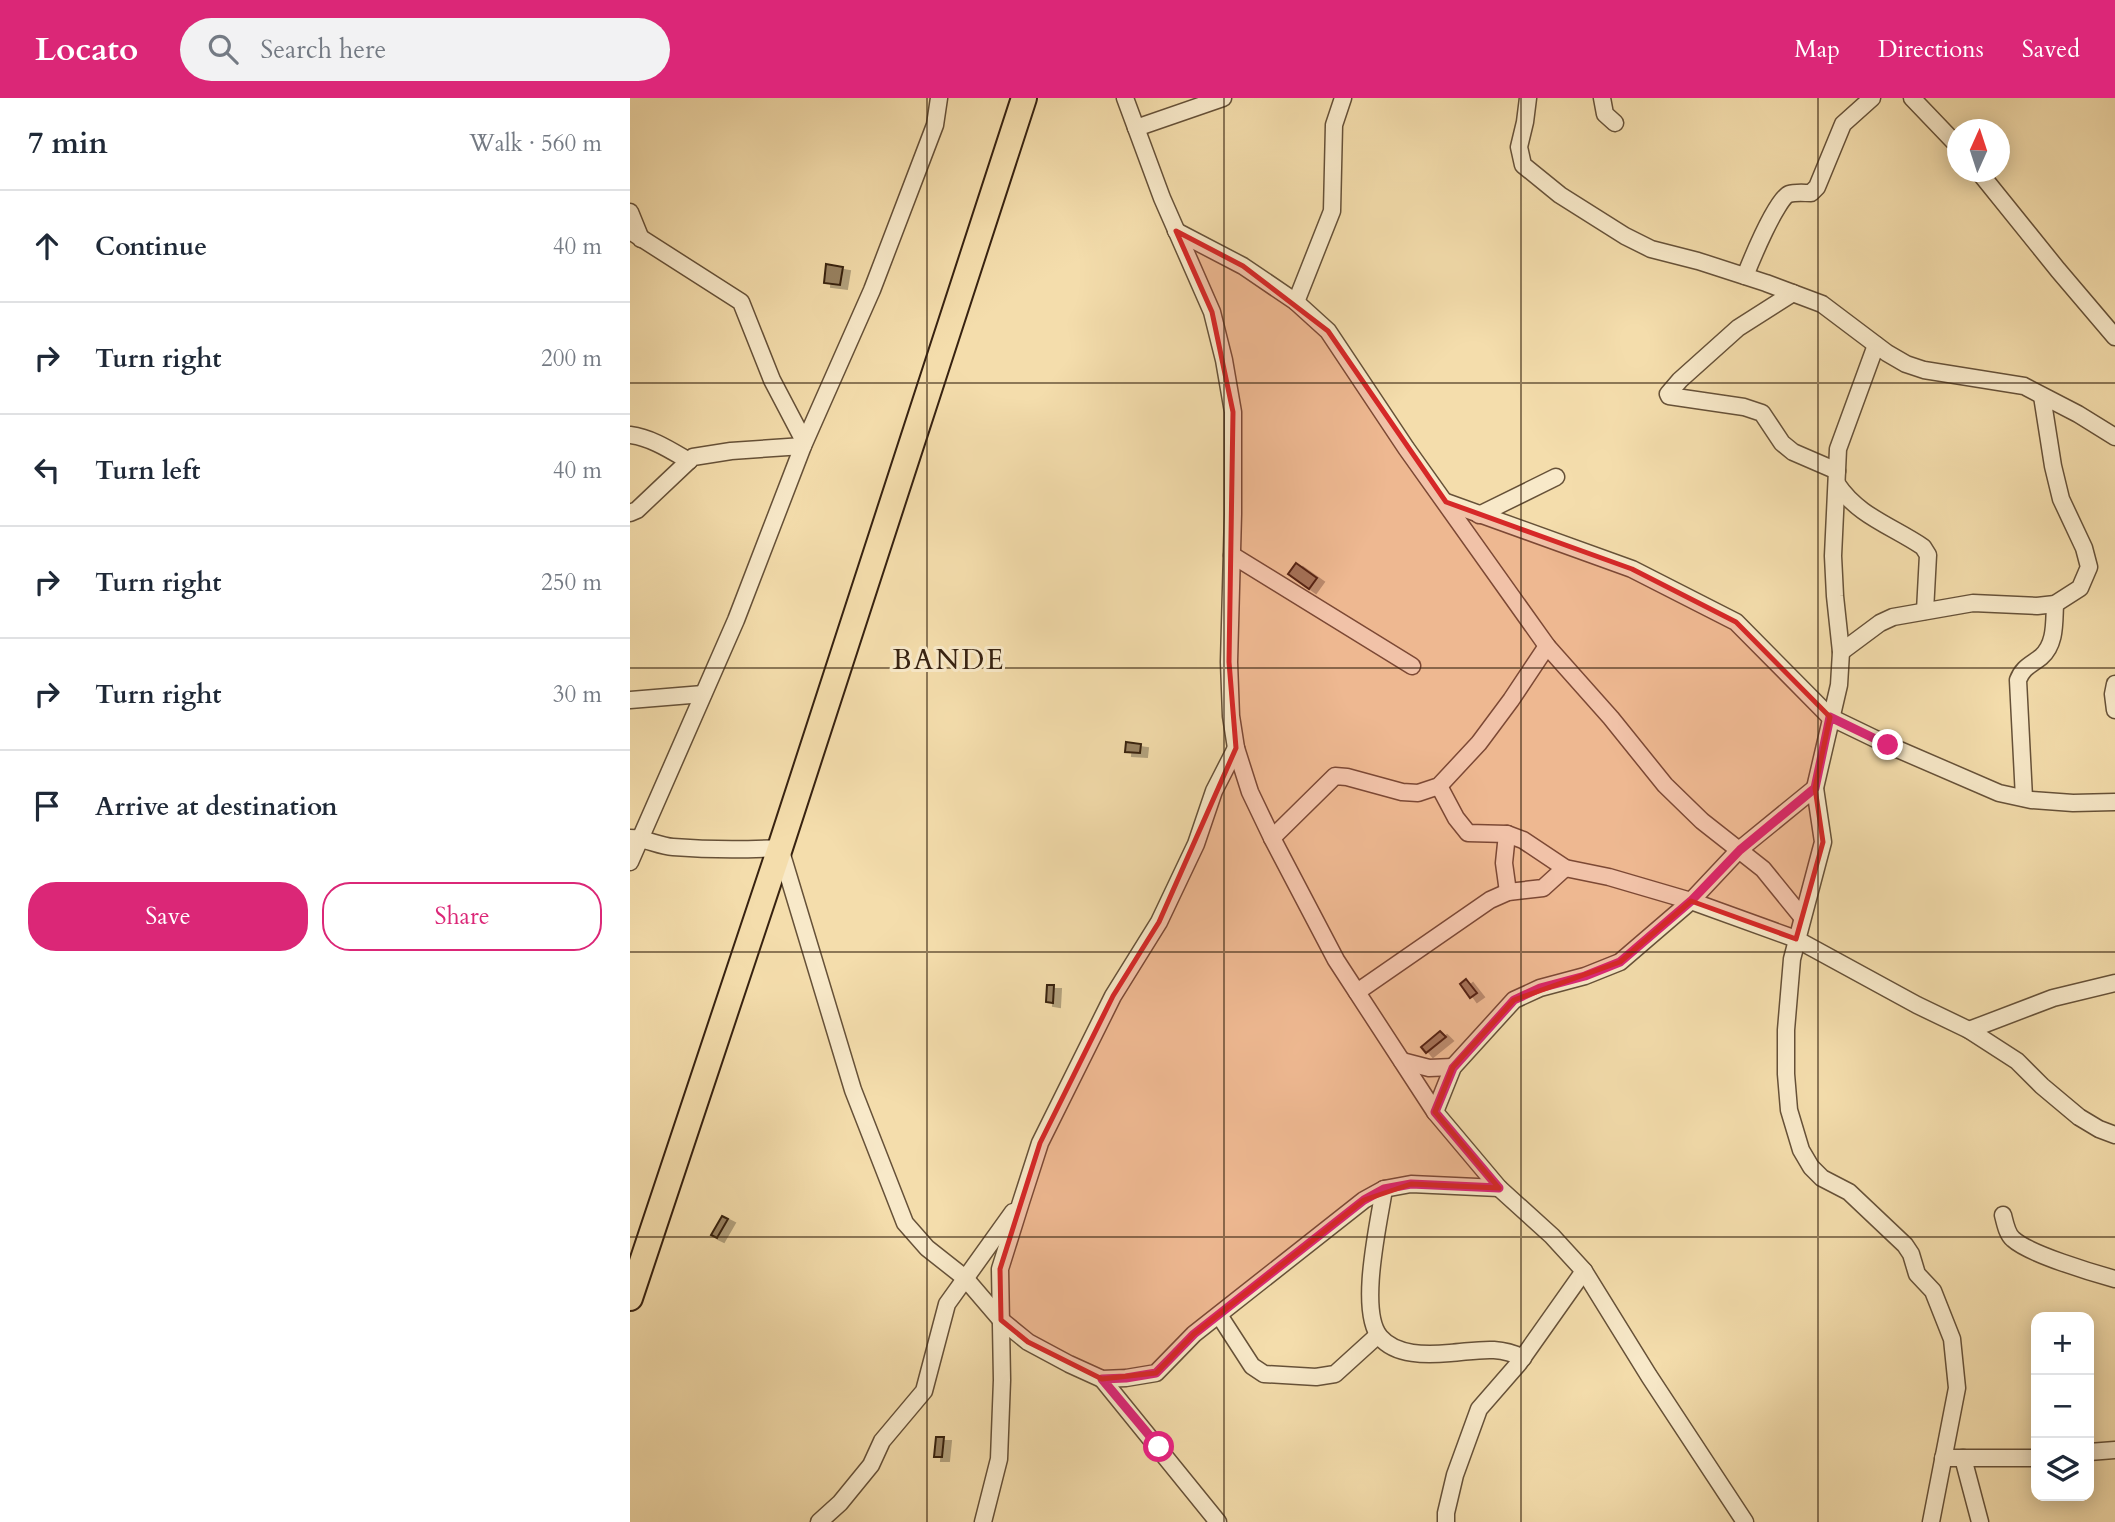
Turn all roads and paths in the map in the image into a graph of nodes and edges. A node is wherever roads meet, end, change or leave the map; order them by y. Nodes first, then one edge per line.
1 (940, 98) edge
2 (1024, 98) edge
3 (1125, 98) edge
4 (1223, 98) edge
5 (1343, 98) edge
6 (1528, 98) edge
7 (1602, 98) edge
8 (1872, 98) edge
9 (1912, 98) edge
10 (1615, 124) dead end
11 (1136, 128) junction
12 (1947, 135) edge
13 (1987, 182) edge
14 (630, 212) edge
15 (1176, 231) junction
16 (636, 235) edge
17 (1745, 276) junction
18 (1793, 293) junction
19 (1296, 302) junction
20 (2115, 337) edge
21 (1876, 345) junction
22 (2042, 396) junction
23 (630, 435) edge
24 (2115, 437) edge
25 (803, 444) junction
26 (689, 461) junction
27 (1556, 477) dead end
28 (1837, 477) junction
29 (1446, 502) junction
30 (630, 513) edge
31 (1479, 514) junction
32 (1232, 555) junction
33 (2055, 604) junction
34 (1925, 611) junction
35 (1547, 646) junction
36 (1841, 652) junction
37 (1412, 666) dead end
38 (2115, 684) edge
39 (703, 694) junction
40 (630, 700) edge
41 (2115, 710) edge
42 (1830, 717) junction
43 (1236, 748) junction
44 (1439, 786) junction
45 (1815, 788) junction
46 (2024, 798) junction
47 (2115, 802) edge
48 (1507, 834) junction
49 (635, 838) edge
50 (1272, 838) junction
51 (780, 848) junction
52 (1740, 850) junction
53 (630, 862) edge
54 (1564, 868) junction
55 (1508, 892) junction
56 (1691, 901) junction
57 (1802, 917) junction
58 (1796, 939) junction
59 (2115, 982) edge
60 (1357, 992) junction
61 (1969, 1030) junction
62 (1402, 1061) junction
63 (1453, 1068) junction
64 (1435, 1112) junction
65 (2115, 1135) edge
66 (1499, 1188) junction
67 (1384, 1189) junction
68 (1021, 1202) junction
69 (2003, 1215) dead end
70 (1584, 1271) junction
71 (965, 1278) junction
72 (2115, 1279) edge
73 (630, 1298) edge
74 (1219, 1315) junction
75 (1001, 1320) junction
76 (1378, 1335) junction
77 (1523, 1358) junction
78 (1102, 1379) junction
79 (2115, 1450) edge
80 (2094, 1452) edge
81 (1943, 1458) junction
82 (1963, 1458) junction
83 (2031, 1458) edge
84 (1444, 1519) edge
85 (819, 1522) edge
86 (982, 1522) edge
87 (1218, 1522) edge
88 (1745, 1522) edge
89 (1931, 1522) edge
90 (1980, 1522) edge

1 - 25 street
2 - 51 highway
3 - 11 street
4 - 11 street
5 - 19 street
6 - 17 street
7 - 10 street
8 - 17 street
9 - 12 street
11 - 15 street
13 - 20 street
14 - 16 street
15 - 19 street
15 - 32 street
16 - 25 street
17 - 18 street
18 - 21 street
18 - 28 street
19 - 29 street
21 - 22 street
21 - 28 street
22 - 24 street
22 - 33 street
23 - 26 street
25 - 26 street
25 - 39 street
26 - 30 street
27 - 31 street
28 - 34 street
28 - 36 street
29 - 31 street
29 - 35 street
31 - 42 street
32 - 37 street
32 - 43 street
33 - 34 street
33 - 46 street
34 - 36 street
35 - 44 street
35 - 52 street
36 - 42 street
38 - 41 street
39 - 40 street
39 - 49 street
42 - 45 street
42 - 46 street
43 - 50 street
43 - 68 street
44 - 48 street
44 - 50 street
45 - 52 street
45 - 57 street
46 - 47 street
48 - 54 street
48 - 55 street
49 - 51 street
49 - 53 street
50 - 60 street
51 - 71 street
51 - 73 highway
52 - 56 street
52 - 57 street
54 - 55 street
54 - 56 street
55 - 60 street
56 - 58 street
56 - 63 street
57 - 58 street
58 - 61 street
58 - 81 street
59 - 61 street
60 - 62 street
61 - 65 street
62 - 63 street
62 - 64 street
63 - 64 street
64 - 66 street
66 - 67 street
66 - 70 street
67 - 74 street
67 - 76 street
68 - 71 street
68 - 75 street
69 - 72 street
70 - 77 street
70 - 88 street
71 - 75 street
71 - 85 street
74 - 76 street
74 - 78 street
75 - 78 street
75 - 86 street
76 - 77 street
77 - 84 street
78 - 87 street
79 - 80 street
81 - 82 street
81 - 89 street
82 - 83 street
82 - 90 street

